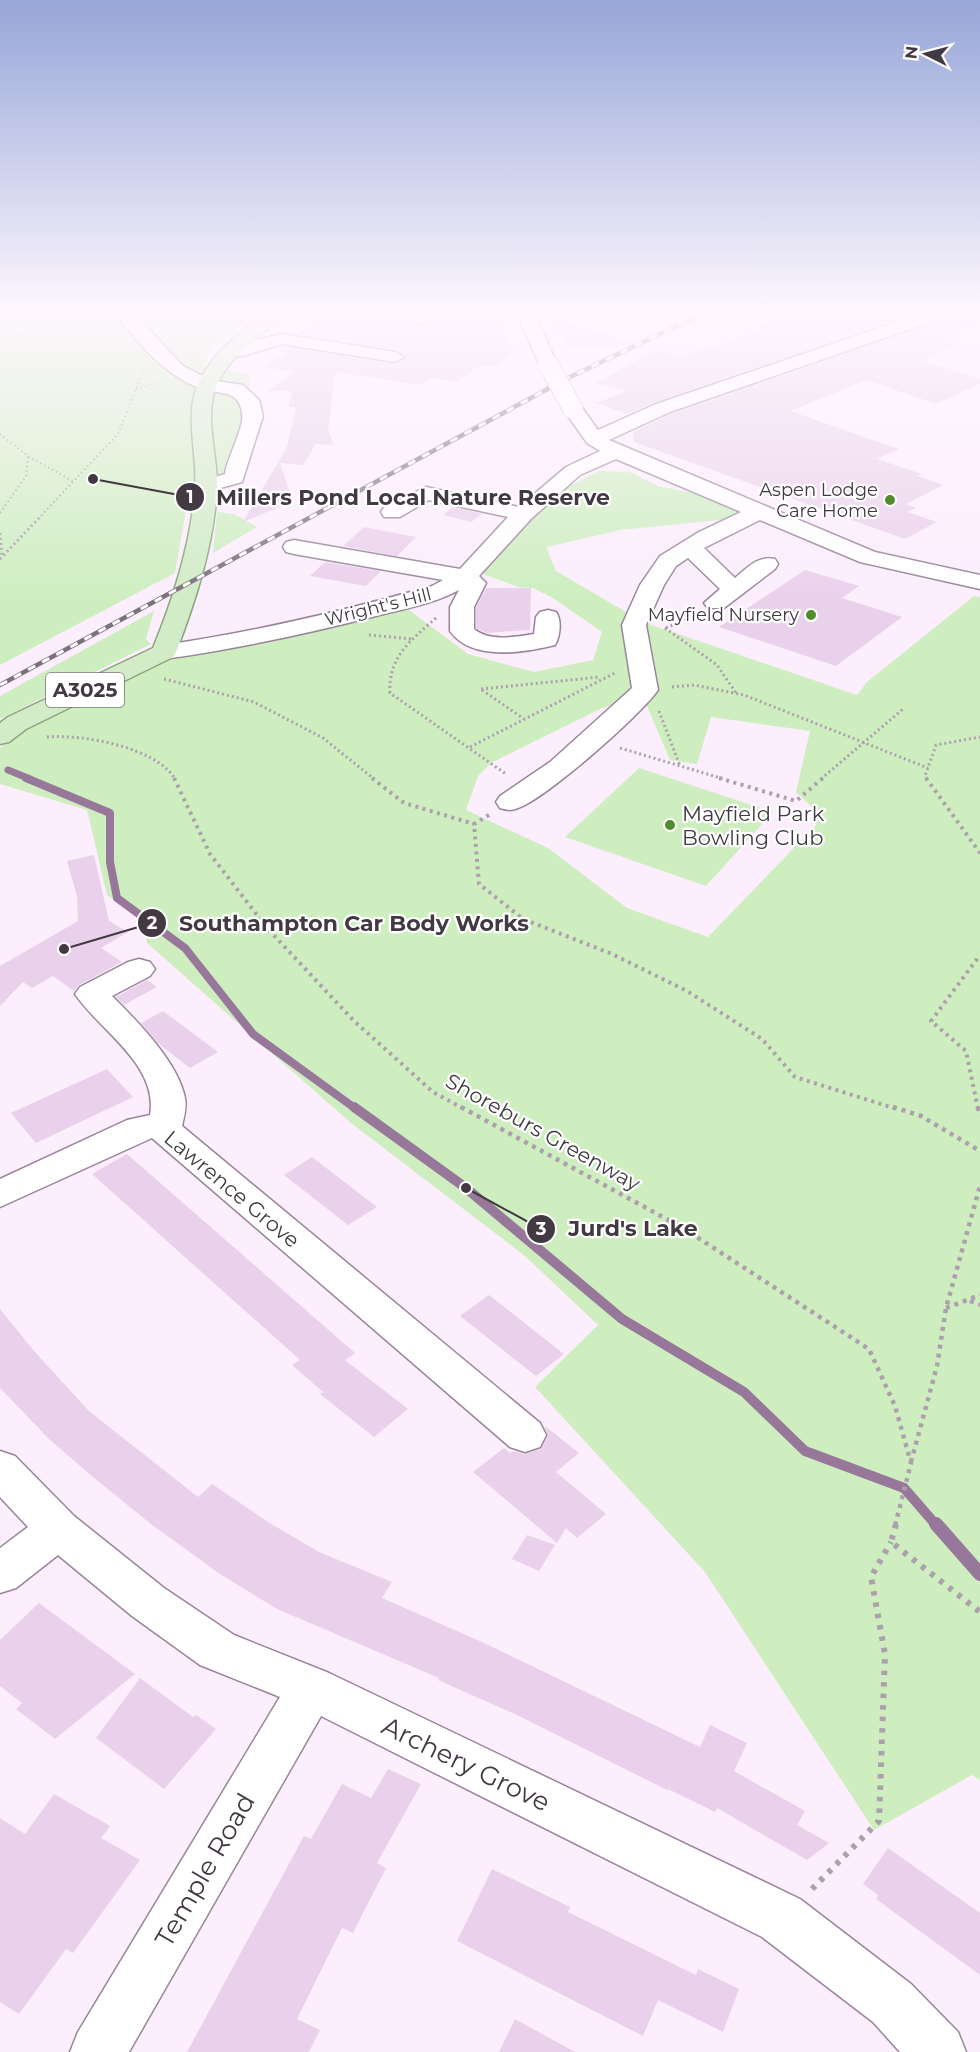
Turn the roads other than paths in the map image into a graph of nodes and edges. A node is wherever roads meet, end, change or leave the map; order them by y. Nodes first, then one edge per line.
1 (204, 408) edge
2 (251, 408) edge
3 (572, 408) edge
4 (664, 408) edge
5 (594, 440) junction
6 (616, 452) junction
7 (573, 471) junction
8 (206, 486) junction
9 (392, 512) dead end
10 (760, 512) junction
11 (523, 514) junction
12 (294, 547) dead end
13 (691, 547) junction
14 (767, 564) dead end
15 (465, 577) junction
16 (980, 582) edge
17 (548, 617) dead end
18 (164, 652) junction
19 (3, 733) edge
20 (510, 802) road end
21 (139, 969) dead end
22 (164, 1130) junction
23 (0, 1194) edge
24 (525, 1435) dead end
25 (0, 1468) edge
26 (58, 1529) junction
27 (0, 1574) edge
28 (312, 1688) junction
29 (98, 2052) edge
30 (938, 2052) edge

1 - 8 main road
2 - 8 street
3 - 5 street, bridge
4 - 5 street
5 - 6 street
5 - 7 street
6 - 7 street, Wright's Hill
6 - 10 street
7 - 11 street, Wright's Hill
8 - 18 main road
9 - 11 street
10 - 13 street
10 - 16 street
11 - 15 street, Wright's Hill
12 - 15 street
13 - 14 street
13 - 20 street
15 - 17 street
15 - 18 street, Wright's Hill
18 - 19 main road, A3025
21 - 22 street
22 - 23 street, Lawrence Grove
22 - 24 street, Lawrence Grove
25 - 26 street, Archery Grove
26 - 27 street
26 - 28 street, Archery Grove
28 - 29 street, Temple Road
28 - 30 street, Archery Grove

